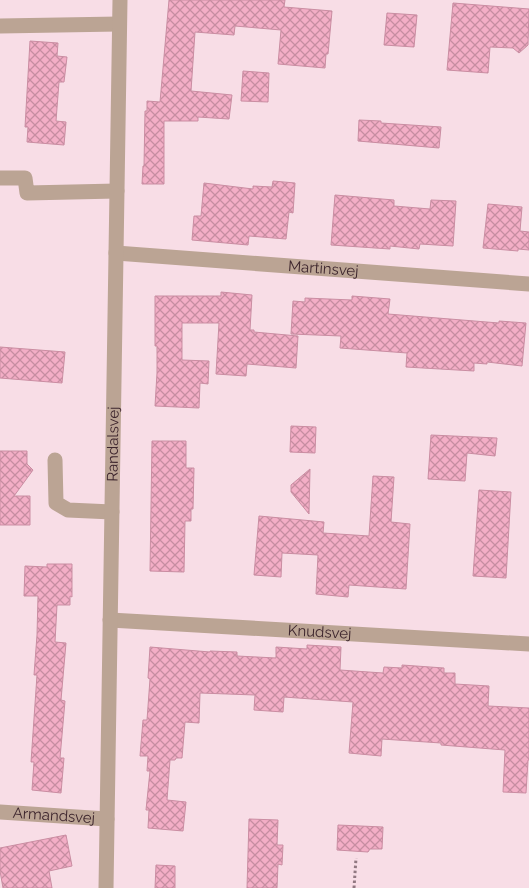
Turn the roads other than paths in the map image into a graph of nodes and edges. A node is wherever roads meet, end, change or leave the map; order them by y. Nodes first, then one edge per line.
1 (120, 0) edge
2 (119, 24) junction
3 (0, 26) edge
4 (0, 178) edge
5 (117, 191) junction
6 (116, 253) junction
7 (529, 284) edge
8 (56, 460) dead end
9 (112, 512) junction
10 (110, 620) junction
11 (529, 644) edge
12 (0, 812) edge
13 (107, 819) junction
14 (106, 888) edge

1 - 2 street, Randalsvej
2 - 3 street
2 - 5 street, Randalsvej
4 - 5 street
5 - 6 street, Randalsvej
6 - 7 street, Martinsvej
6 - 9 street, Randalsvej
8 - 9 street
9 - 10 street, Randalsvej
10 - 11 street, Knudsvej
10 - 13 street, Randalsvej
12 - 13 street, Armandsvej
13 - 14 street, Randalsvej

